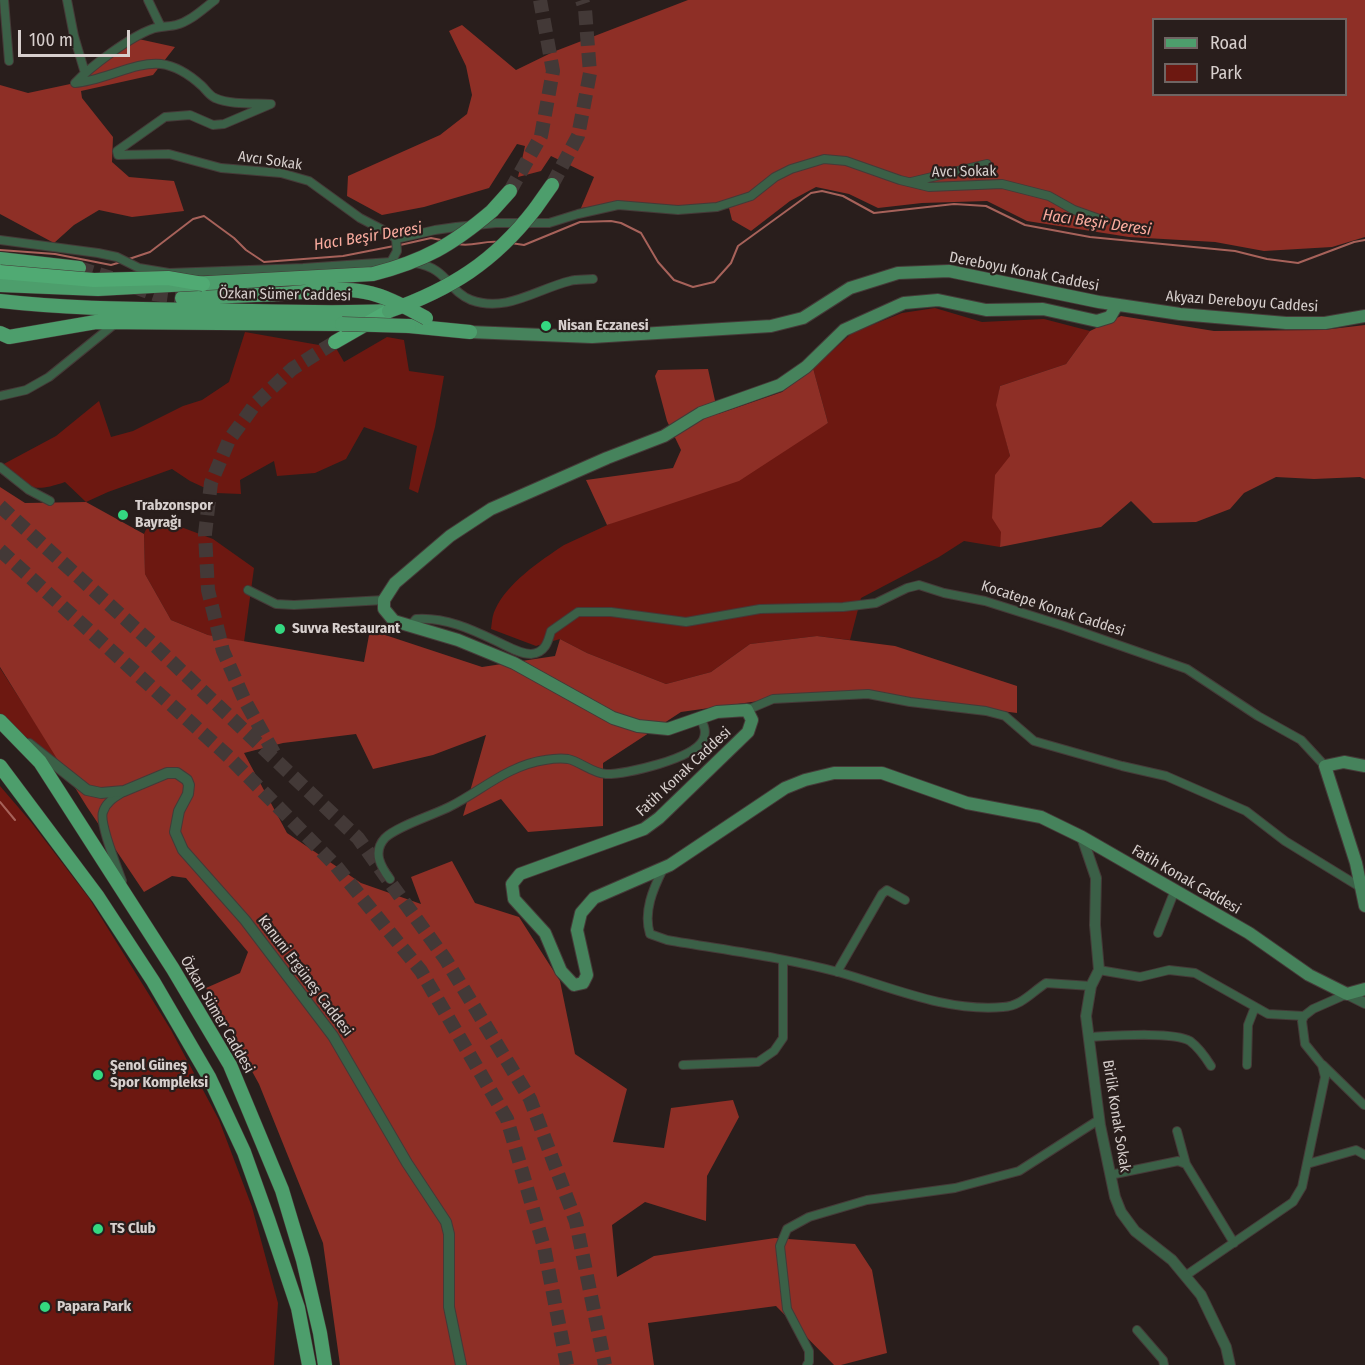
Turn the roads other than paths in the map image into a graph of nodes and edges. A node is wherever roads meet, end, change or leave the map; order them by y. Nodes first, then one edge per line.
1 (4, 0) edge
2 (67, 0) edge
3 (148, 0) edge
4 (215, 0) edge
5 (160, 27) junction
6 (9, 61) dead end
7 (84, 73) junction
8 (987, 164) dead end
9 (907, 183) junction
10 (552, 184) tunnel mouth
11 (510, 191) tunnel mouth
12 (1089, 224) dead end
13 (396, 239) junction
14 (0, 240) edge
15 (0, 259) edge
16 (391, 262) junction
17 (79, 268) tunnel mouth
18 (0, 272) edge
19 (593, 279) dead end
20 (203, 284) junction
21 (0, 285) edge
22 (182, 298) tunnel mouth
23 (0, 301) edge
24 (1118, 305) junction
25 (389, 311) junction
26 (1365, 316) edge
27 (117, 322) junction
28 (470, 332) junction
29 (2, 337) edge
30 (335, 342) tunnel mouth
31 (0, 396) edge
32 (0, 467) edge
33 (50, 501) dead end
34 (248, 590) dead end
35 (384, 600) junction
36 (411, 625) junction
37 (747, 710) junction
38 (700, 718) junction
39 (4, 724) edge
40 (0, 766) edge
41 (1325, 766) junction
42 (1365, 766) edge
43 (124, 791) junction
44 (1082, 837) junction
45 (663, 869) junction
46 (390, 879) dead end
47 (1360, 886) junction
48 (1175, 890) junction
49 (906, 900) dead end
50 (129, 904) junction
51 (1365, 906) edge
52 (1158, 933) dead end
53 (783, 961) junction
54 (1099, 970) junction
55 (837, 972) junction
56 (1091, 986) junction
57 (1365, 989) edge
58 (1347, 994) junction
59 (1365, 1003) edge
60 (1255, 1007) junction
61 (1304, 1016) junction
62 (1088, 1037) junction
63 (682, 1065) dead end
64 (1247, 1065) dead end
65 (1322, 1065) junction
66 (1211, 1066) dead end
67 (1364, 1105) edge
68 (1100, 1119) junction
69 (1177, 1131) dead end
70 (1365, 1155) edge
71 (1186, 1164) junction
72 (1307, 1164) junction
73 (1110, 1175) junction
74 (1234, 1243) junction
75 (1185, 1276) junction
76 (1137, 1330) dead end
77 (307, 1362) edge
78 (325, 1365) edge
79 (461, 1365) edge
80 (807, 1365) edge
81 (1164, 1365) edge
82 (1230, 1365) edge

1 - 6 street
2 - 7 street
3 - 5 street
4 - 5 street
5 - 7 street
7 - 13 street, Avcı Sokak
8 - 9 street, Avcı Sokak
9 - 12 street, Avcı Sokak
9 - 13 street, Avcı Sokak
10 - 25 main road, Özkan Sümer Caddesi, bridge
11 - 20 main road, Özkan Sümer Caddesi, bridge
13 - 16 street
14 - 16 street
15 - 17 main road
16 - 19 street
18 - 20 highway, bridge
20 - 21 main road, Özkan Sümer Caddesi, bridge
22 - 28 main road, bridge
23 - 25 main road, Özkan Sümer Caddesi
24 - 26 main road, Akyazı Dereboyu Caddesi
24 - 28 main road, Dereboyu Konak Caddesi
24 - 35 main road
25 - 30 highway
27 - 28 main road, bridge
27 - 29 main road
27 - 31 street
32 - 33 street
34 - 35 street
35 - 36 main road, Fatih Konak Caddesi
36 - 38 main road, Fatih Konak Caddesi
36 - 41 street, Kocatepe Konak Caddesi
37 - 38 main road, Fatih Konak Caddesi
37 - 45 main road, Fatih Konak Caddesi
37 - 47 street
38 - 46 street
39 - 43 street
39 - 50 main road, Özkan Sümer Caddesi
40 - 77 main road
41 - 42 main road
41 - 47 main road, Kocatepe Konak Caddesi
43 - 50 street
43 - 79 street, Kanuni Ergüneş Caddesi
44 - 45 main road, Fatih Konak Caddesi
44 - 48 main road, Fatih Konak Caddesi
44 - 54 street
45 - 53 street
47 - 51 main road, Kocatepe Konak Caddesi
48 - 52 street
48 - 58 main road, Fatih Konak Caddesi
49 - 55 street
50 - 78 main road, Özkan Sümer Caddesi
53 - 55 street
53 - 63 street
54 - 56 street, Birlik Konak Sokak
54 - 60 street
55 - 56 street
56 - 62 street, Birlik Konak Sokak
57 - 58 main road
58 - 59 street, Fatih Konak Caddesi
58 - 61 street
60 - 61 street
60 - 64 street
61 - 65 street
62 - 66 street
62 - 68 street, Birlik Konak Sokak
65 - 67 street
65 - 72 street
68 - 73 street, Birlik Konak Sokak
68 - 80 street
69 - 71 street
70 - 72 street
71 - 73 street
71 - 74 street
72 - 74 street
73 - 75 street, Birlik Konak Sokak
74 - 75 street
75 - 82 street, Birlik Konak Sokak
76 - 81 street

